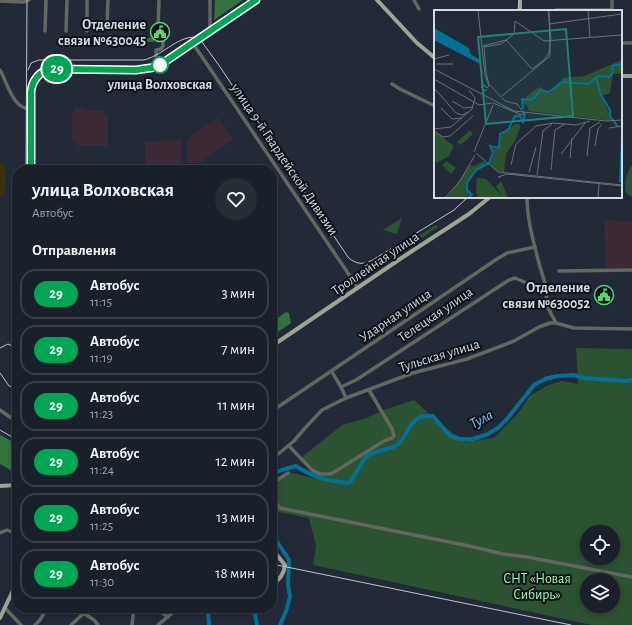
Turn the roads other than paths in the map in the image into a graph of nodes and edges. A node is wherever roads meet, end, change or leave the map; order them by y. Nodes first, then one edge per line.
1 (29, 0) edge
2 (46, 0) edge
3 (67, 0) edge
4 (87, 0) edge
5 (108, 0) edge
6 (159, 0) edge
7 (210, 0) edge
8 (256, 0) edge
9 (377, 0) edge
10 (414, 0) edge
11 (0, 1) edge
12 (419, 9) dead end
13 (107, 26) dead end
14 (45, 31) dead end
15 (66, 31) dead end
16 (87, 31) dead end
17 (210, 31) junction
18 (192, 42) junction
19 (434, 57) edge
20 (157, 67) junction
21 (0, 70) edge
22 (392, 84) dead end
23 (434, 106) edge
24 (31, 109) junction
25 (31, 165) edge
26 (275, 165) edge
27 (277, 168) edge
28 (489, 198) edge
29 (527, 198) edge
30 (535, 247) junction
31 (632, 270) edge
32 (559, 272) dead end
33 (545, 285) junction
34 (358, 288) junction
35 (556, 323) junction
36 (632, 329) edge
37 (277, 343) edge
38 (332, 372) junction
39 (341, 387) junction
40 (369, 390) junction
41 (346, 398) junction
42 (277, 408) edge
43 (0, 410) edge
44 (12, 418) edge
45 (289, 446) junction
46 (277, 455) edge
47 (288, 473) dead end
48 (277, 480) edge
49 (12, 485) edge
50 (0, 486) edge
51 (277, 504) edge
52 (12, 532) edge
53 (0, 533) edge
54 (277, 556) edge
55 (632, 577) edge
56 (277, 581) edge
57 (12, 593) edge
58 (5, 608) junction
59 (44, 613) edge
60 (84, 613) joint
61 (133, 613) edge
62 (162, 613) edge
63 (172, 613) edge
64 (168, 617) junction
65 (0, 618) edge
66 (21, 625) edge
67 (35, 625) edge
68 (71, 625) edge
69 (98, 625) edge
70 (132, 625) edge
71 (158, 625) edge

1 - 11 street
2 - 14 street
3 - 15 street
4 - 16 street
5 - 13 street
6 - 20 street
7 - 17 street
8 - 17 main road
9 - 19 main road
10 - 12 street
17 - 18 main road
18 - 20 main road
18 - 26 street, улица 9-й Гвардейской Дивизии
20 - 24 main road
21 - 24 street
22 - 23 street
24 - 25 main road
27 - 34 street, улица 9-й Гвардейской Дивизии
28 - 34 main road, Троллейная улица
29 - 30 street
30 - 33 street
30 - 38 street, Ударная улица
31 - 32 street
33 - 35 street
33 - 39 street, Телецкая улица
34 - 37 main road, Троллейная улица
35 - 36 street, Тульская улица
35 - 40 street, Тульская улица
38 - 39 street
38 - 42 street, Ударная улица
39 - 41 street
40 - 41 street, Тульская улица
40 - 45 street
41 - 45 street, Тульская улица
43 - 44 street
45 - 46 street, Тульская улица
47 - 48 street
49 - 50 main road
51 - 55 street
52 - 53 street
54 - 56 main road
57 - 58 main road
58 - 65 main road
58 - 66 street
59 - 67 street
60 - 68 street
60 - 69 street
61 - 70 street
62 - 64 street
63 - 64 street
64 - 71 street

